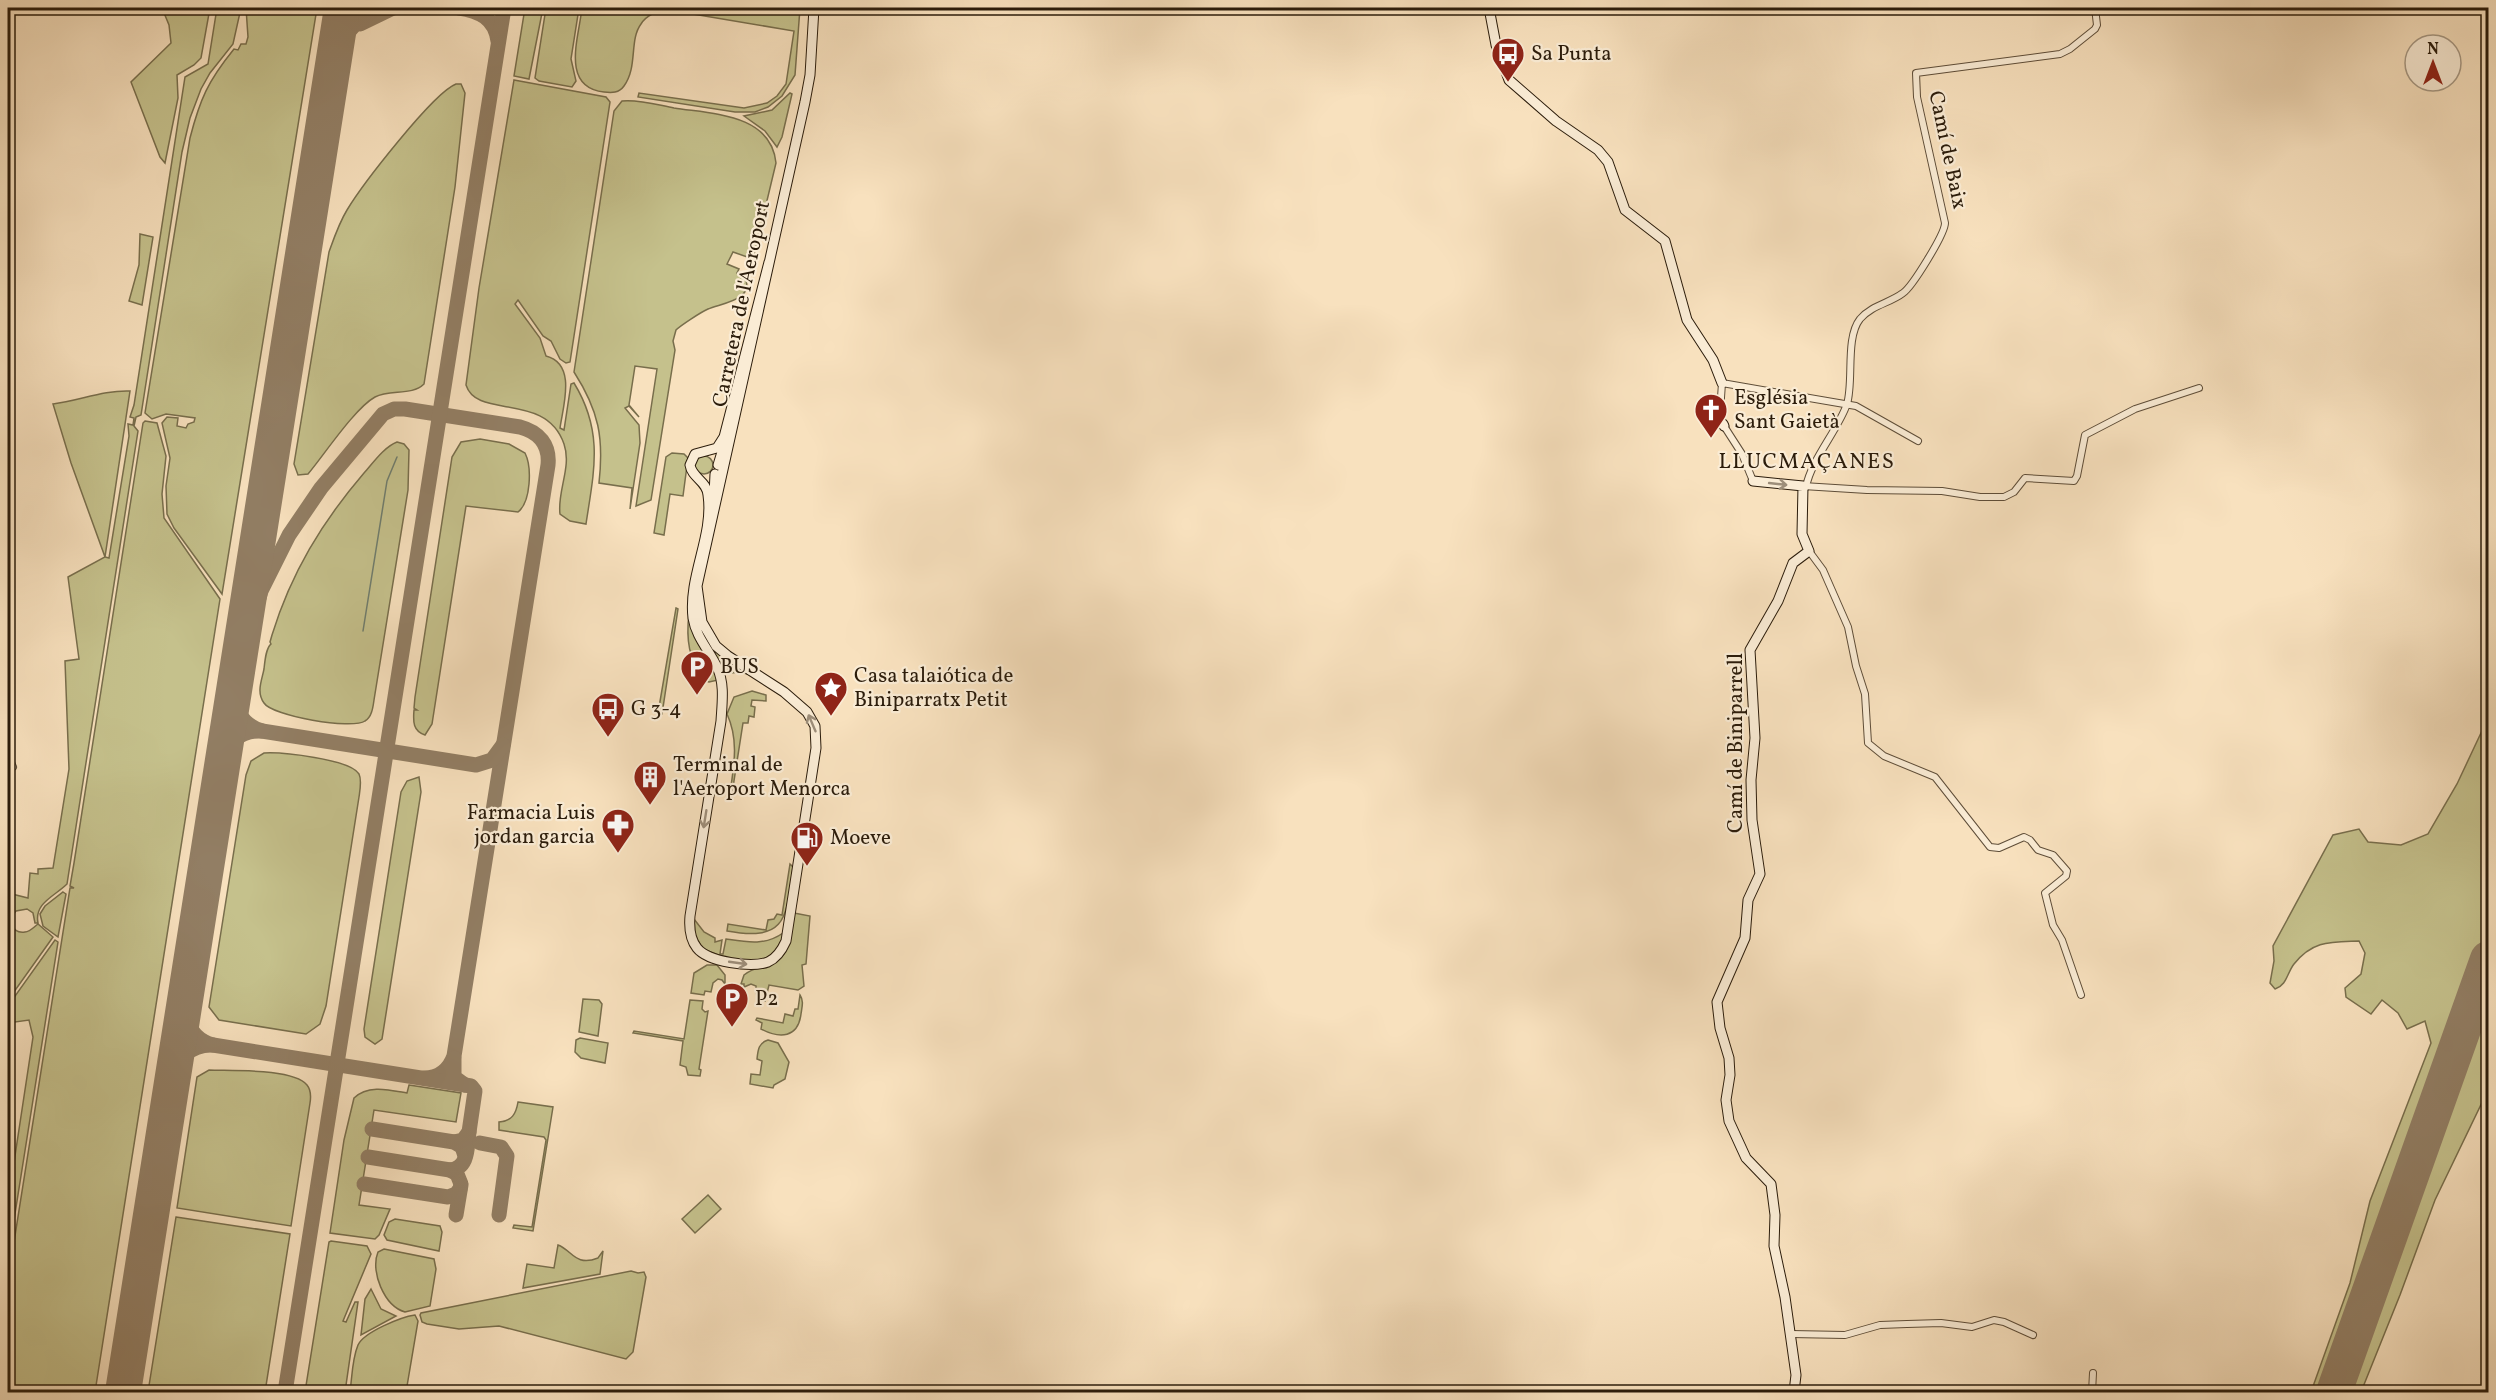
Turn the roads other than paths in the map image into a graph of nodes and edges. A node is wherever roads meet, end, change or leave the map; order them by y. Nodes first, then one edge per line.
1 (814, 8) edge
2 (1489, 8) edge
3 (2095, 8) edge
4 (769, 262) junction
5 (1722, 383) junction
6 (2199, 388) dead end
7 (742, 390) junction
8 (1847, 404) junction
9 (1918, 441) dead end
10 (704, 452) junction
11 (716, 470) junction
12 (697, 478) junction
13 (1753, 482) joint
14 (1805, 487) junction
15 (710, 525) junction
16 (1809, 551) junction
17 (8, 756) edge
18 (13, 766) dead end
19 (2081, 995) dead end
20 (1791, 1334) junction
21 (2033, 1335) dead end
22 (2093, 1373) dead end
23 (1794, 1392) edge
24 (2092, 1392) edge

1 - 4 main road, Carretera de l'Aeroport
2 - 5 main road
3 - 8 street, Camí de Baix
4 - 7 main road, Carretera de l'Aeroport
4 - 10 main road
5 - 8 street
5 - 13 street
6 - 14 street
7 - 11 main road
7 - 15 main road, Carretera de l'Aeroport
8 - 9 street
8 - 14 street
10 - 11 main road
10 - 12 main road
11 - 12 main road
11 - 15 main road
12 -> 15 main road, Carretera de l'Aeroport
13 -> 14 main road
14 - 16 main road
16 - 19 street
16 - 20 main road, Camí de Biniparrell
17 - 18 street
20 - 21 street
20 - 23 main road, Camí de Biniparrell
22 - 24 street

